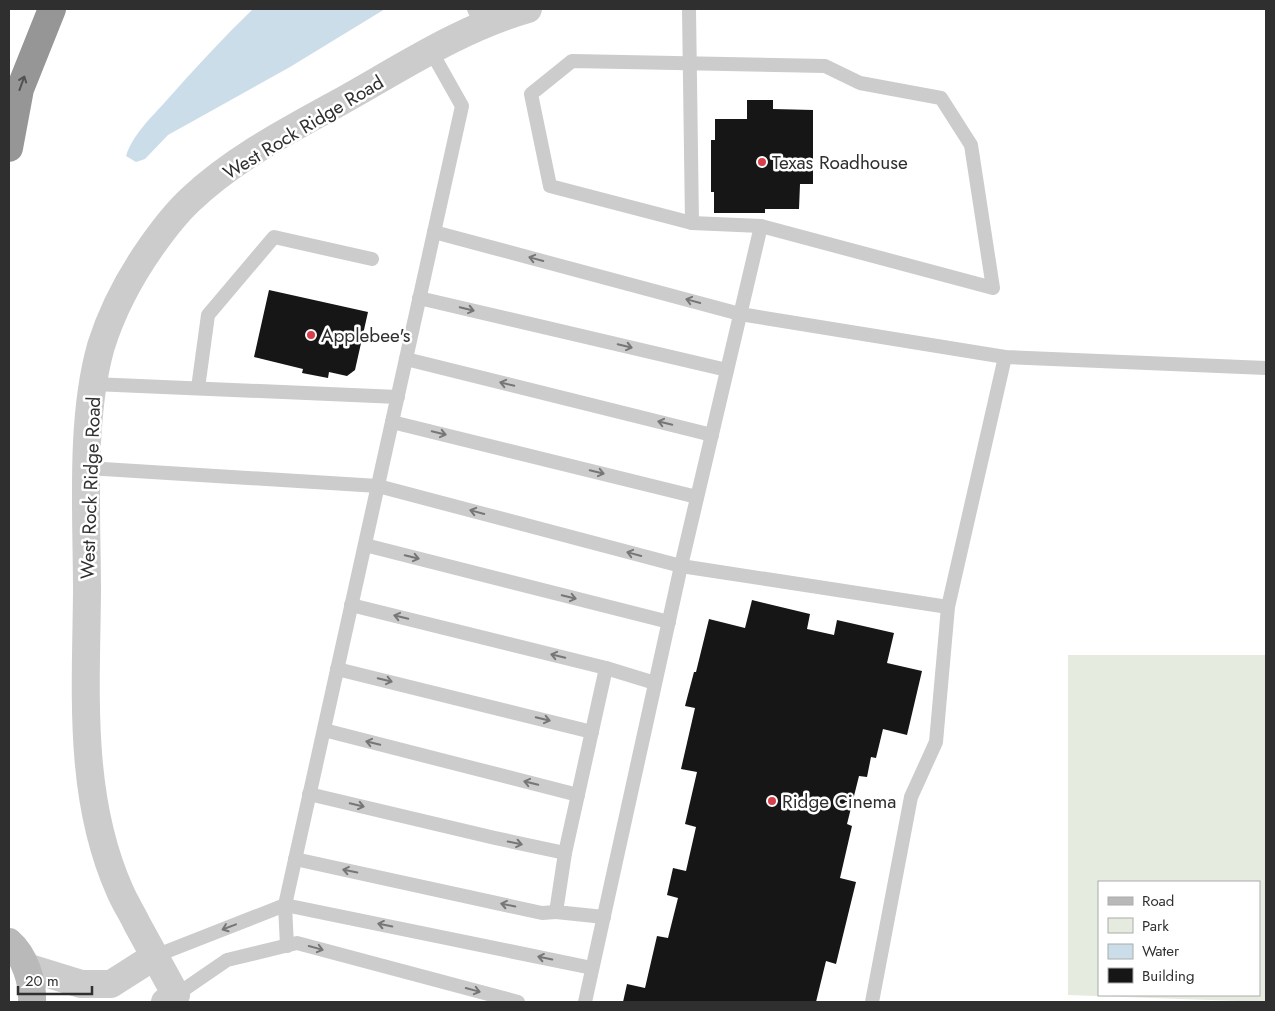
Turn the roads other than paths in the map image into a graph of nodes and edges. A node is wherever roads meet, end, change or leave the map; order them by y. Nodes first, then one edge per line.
1 (52, 9) edge
2 (528, 9) edge
3 (689, 9) edge
4 (478, 17) edge
5 (431, 51) junction
6 (689, 62) junction
7 (9, 148) edge
8 (692, 223) junction
9 (761, 226) junction
10 (434, 232) junction
11 (372, 259) dead end
12 (419, 298) junction
13 (740, 314) junction
14 (1005, 357) junction
15 (406, 359) junction
16 (1266, 368) edge
17 (727, 370) junction
18 (94, 384) junction
19 (198, 388) junction
20 (398, 397) junction
21 (392, 422) junction
22 (712, 435) junction
23 (87, 468) junction
24 (378, 486) junction
25 (698, 497) junction
26 (365, 544) junction
27 (681, 566) junction
28 (351, 604) junction
29 (948, 607) junction
30 (669, 622) junction
31 (606, 668) junction
32 (338, 669) junction
33 (655, 683) junction
34 (324, 730) junction
35 (592, 732) junction
36 (309, 794) junction
37 (578, 795) junction
38 (565, 853) junction
39 (295, 859) junction
40 (285, 905) junction
41 (556, 912) junction
42 (604, 917) junction
43 (287, 946) junction
44 (14, 948) edge
45 (155, 956) junction
46 (592, 968) junction
47 (174, 1000) edge
48 (32, 1002) edge
49 (518, 1002) edge
50 (585, 1002) edge
51 (872, 1002) edge

7 -> 1 highway
2 - 4 street, West Rock Ridge Road
3 - 6 lane
4 - 5 street, West Rock Ridge Road
5 - 10 lane
5 - 18 street, West Rock Ridge Road
6 - 8 lane
6 - 8 lane
6 - 9 lane
8 - 9 lane
9 - 13 lane
10 - 12 lane
13 -> 10 lane
11 - 19 lane
12 - 15 lane
12 -> 17 lane
13 - 14 lane
13 - 17 lane
14 - 16 lane
14 - 29 lane
15 - 20 lane
22 -> 15 lane
17 - 22 lane
18 - 19 lane
18 - 23 street, West Rock Ridge Road
19 - 20 lane
20 - 21 lane
21 - 24 lane
21 -> 25 lane
22 - 25 lane
23 - 24 lane
23 - 45 street, West Rock Ridge Road
24 - 26 lane
27 -> 24 lane
25 - 27 lane
26 - 28 lane
26 -> 30 lane
27 - 29 lane
27 - 30 lane
31 -> 28 lane
28 - 32 lane
29 - 51 lane
30 - 33 lane
31 - 33 lane
31 - 35 lane
32 - 34 lane
32 -> 35 lane
33 - 42 lane
34 - 36 lane
37 -> 34 lane
35 - 37 lane
36 -> 38 lane
36 - 39 lane
37 - 38 lane
38 - 41 lane
39 - 40 lane
41 -> 39 lane
40 - 43 lane
40 -> 45 lane
46 -> 40 lane
41 - 42 lane
42 - 46 lane
43 - 47 lane
43 -> 49 lane
44 - 45 street
44 - 48 main road
45 - 47 street, West Rock Ridge Road
46 - 50 lane

